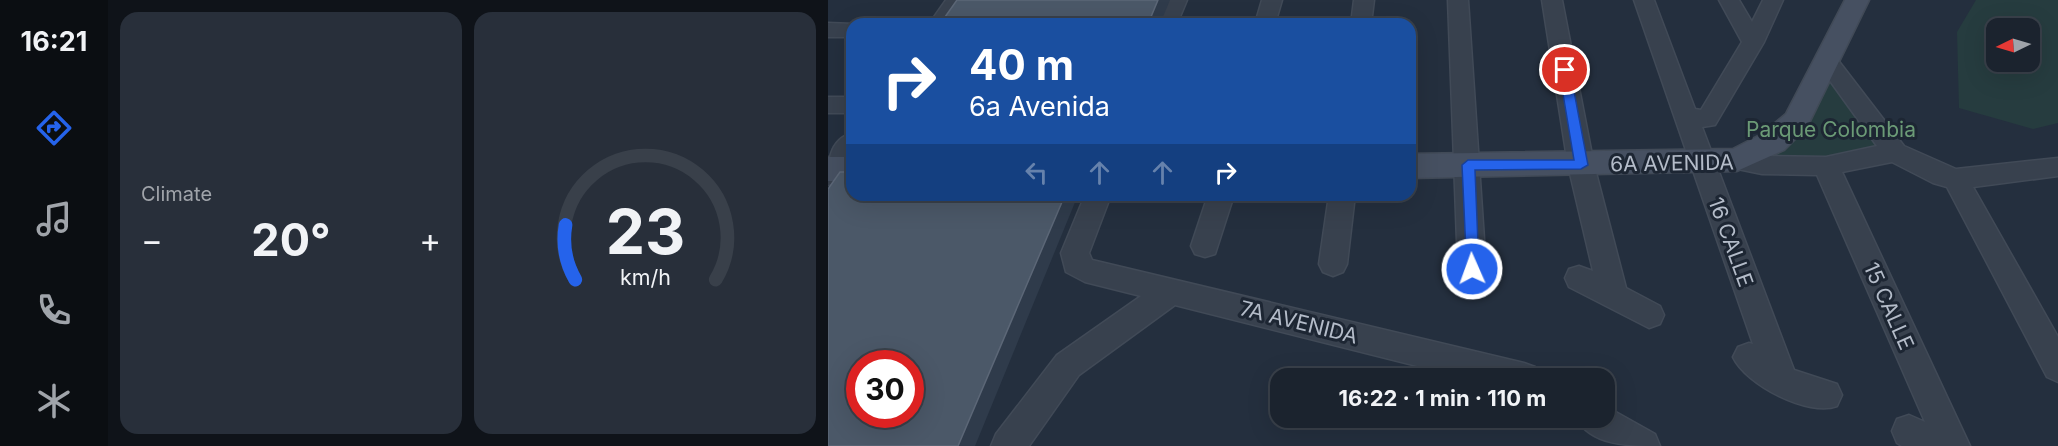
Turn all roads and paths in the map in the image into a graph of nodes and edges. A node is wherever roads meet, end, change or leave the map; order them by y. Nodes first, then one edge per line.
1 (956, 0) edge
2 (1177, 0) edge
3 (1272, 0) edge
4 (1364, 0) edge
5 (1458, 0) edge
6 (1552, 0) edge
7 (1644, 0) edge
8 (1729, 0) edge
9 (1773, 0) edge
10 (1857, 0) edge
11 (943, 18) edge
12 (1170, 18) edge
13 (1268, 18) edge
14 (1362, 18) edge
15 (828, 30) edge
16 (846, 30) edge
17 (1753, 42) junction
18 (1826, 60) junction
19 (828, 105) edge
20 (846, 105) edge
21 (1688, 117) junction
22 (846, 152) edge
23 (1895, 152) junction
24 (1737, 160) junction
25 (1702, 163) junction
26 (1468, 165) junction
27 (1581, 165) junction
28 (1416, 166) edge
29 (1826, 166) junction
30 (2058, 168) edge
31 (835, 171) edge
32 (1956, 179) junction
33 (1096, 201) edge
34 (1219, 201) edge
35 (1341, 201) edge
36 (1205, 246) dead end
37 (1333, 264) dead end
38 (1472, 269) dead end
39 (1579, 278) dead end
40 (1173, 290) junction
41 (1613, 295) junction
42 (1649, 315) dead end
43 (1749, 357) dead end
44 (2058, 367) edge
45 (1484, 368) edge
46 (1782, 382) junction
47 (1826, 395) dead end
48 (1611, 428) edge
49 (1008, 446) edge
50 (1643, 446) edge
51 (1953, 446) edge

1 - 11 street
2 - 12 street
3 - 13 street
4 - 14 street
5 - 26 street
6 - 27 street
7 - 21 street, 16 CALLE
8 - 17 street
9 - 17 street
10 - 18 main road
15 - 16 street
17 - 21 street
18 - 23 street
18 - 24 main road
19 - 20 street
21 - 25 street, 16 CALLE
22 - 31 street
23 - 29 street, 6A AVENIDA
23 - 32 street
24 - 25 main road, 6A AVENIDA
24 - 29 street, 6A AVENIDA
25 - 27 main road, 6A AVENIDA
25 - 46 street, 16 CALLE
26 - 27 main road, 6A AVENIDA
26 - 28 main road, 6A AVENIDA
26 - 38 street
27 - 41 street
29 - 51 street, 15 CALLE
30 - 32 street
32 - 44 street
33 - 40 street, 7A AVENIDA
34 - 36 street
35 - 37 street
39 - 41 street
40 - 45 street, 7A AVENIDA
40 - 49 street
41 - 42 street
43 - 46 street
46 - 47 street
48 - 50 street

